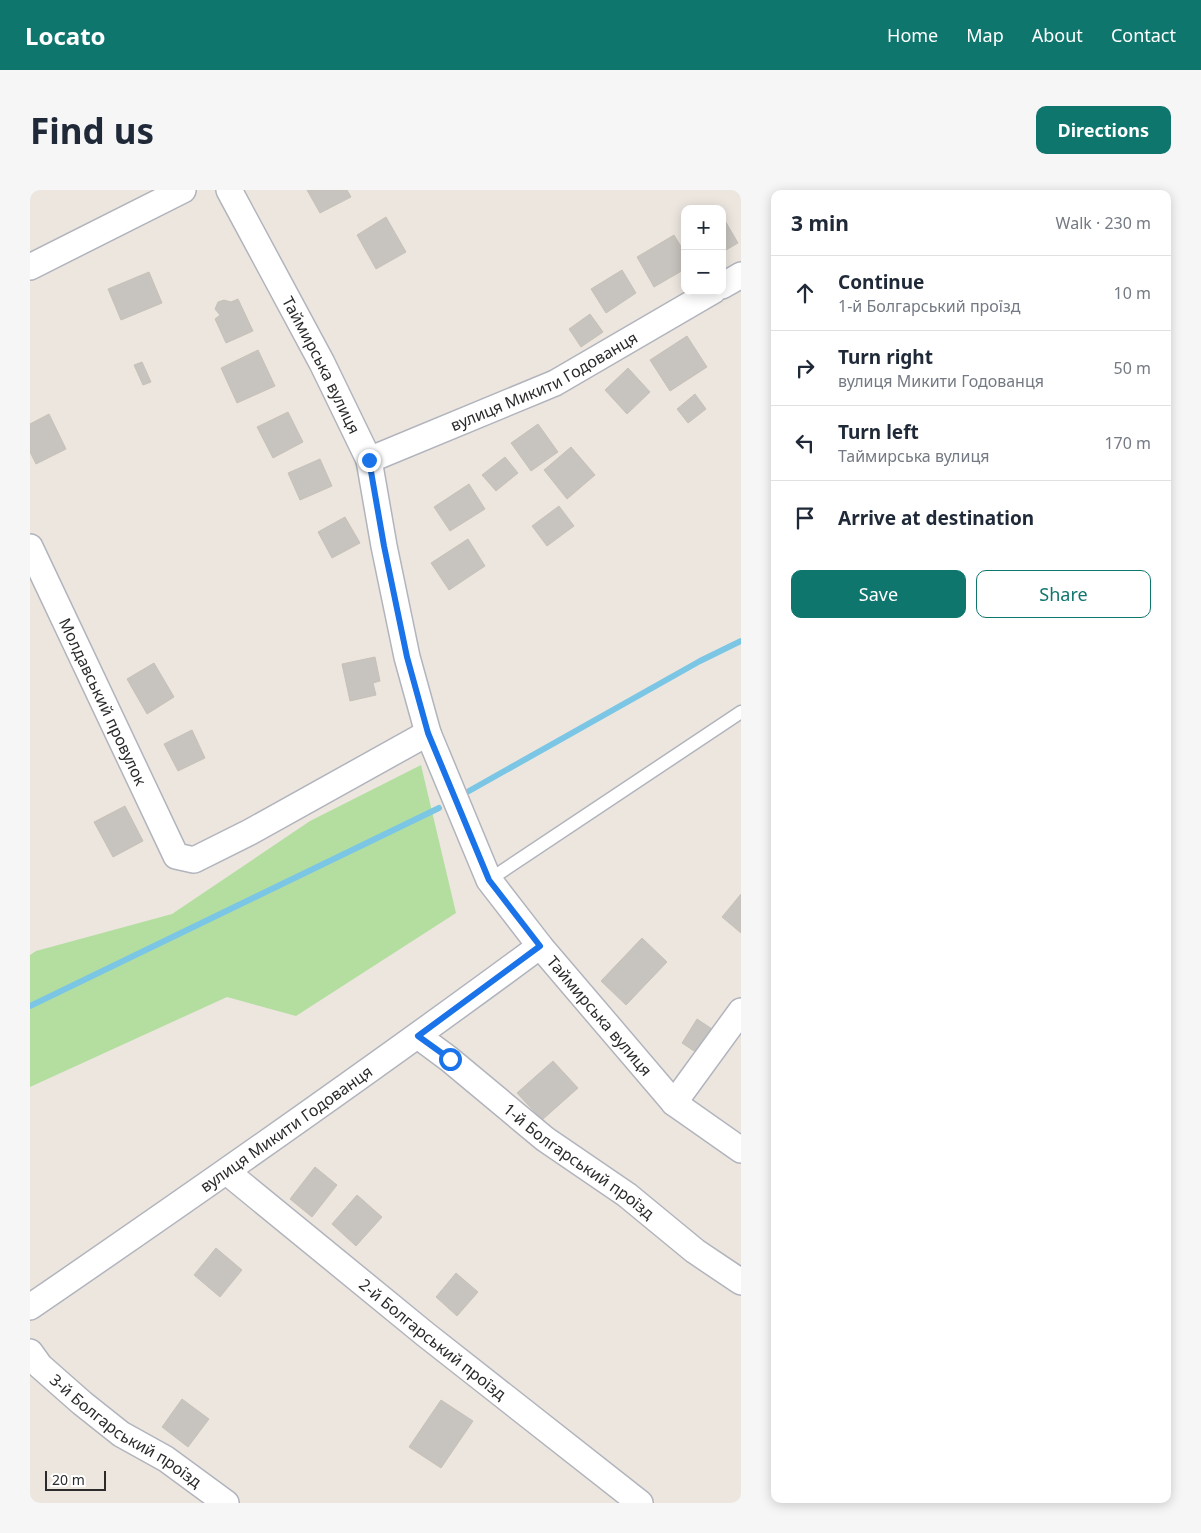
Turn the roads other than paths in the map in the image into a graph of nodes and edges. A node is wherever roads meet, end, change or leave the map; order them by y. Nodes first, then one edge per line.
1 (183, 190) edge
2 (229, 190) edge
3 (30, 267) edge
4 (741, 275) edge
5 (726, 284) edge
6 (706, 295) edge
7 (369, 460) junction
8 (30, 547) edge
9 (741, 712) edge
10 (428, 733) junction
11 (489, 880) junction
12 (540, 946) junction
13 (741, 1011) edge
14 (418, 1036) junction
15 (674, 1103) junction
16 (741, 1150) edge
17 (227, 1172) junction
18 (741, 1282) edge
19 (30, 1307) edge
20 (30, 1352) edge
21 (226, 1503) edge
22 (640, 1503) edge

1 - 3 street
2 - 7 street, Таймирська вулиця
4 - 5 street
6 - 7 street, вулиця Микити Годованця
7 - 10 street, Таймирська вулиця
8 - 10 street, Молдавський провулок
9 - 11 lane
10 - 11 street, Таймирська вулиця
11 - 12 street, Таймирська вулиця
12 - 14 street, вулиця Микити Годованця
12 - 15 street, Таймирська вулиця
13 - 15 street
14 - 17 street, вулиця Микити Годованця
14 - 18 street, 1-й Болгарський проїзд
15 - 16 street, Таймирська вулиця
17 - 19 street, вулиця Микити Годованця
17 - 22 street, 2-й Болгарський проїзд
20 - 21 street, 3-й Болгарський проїзд

